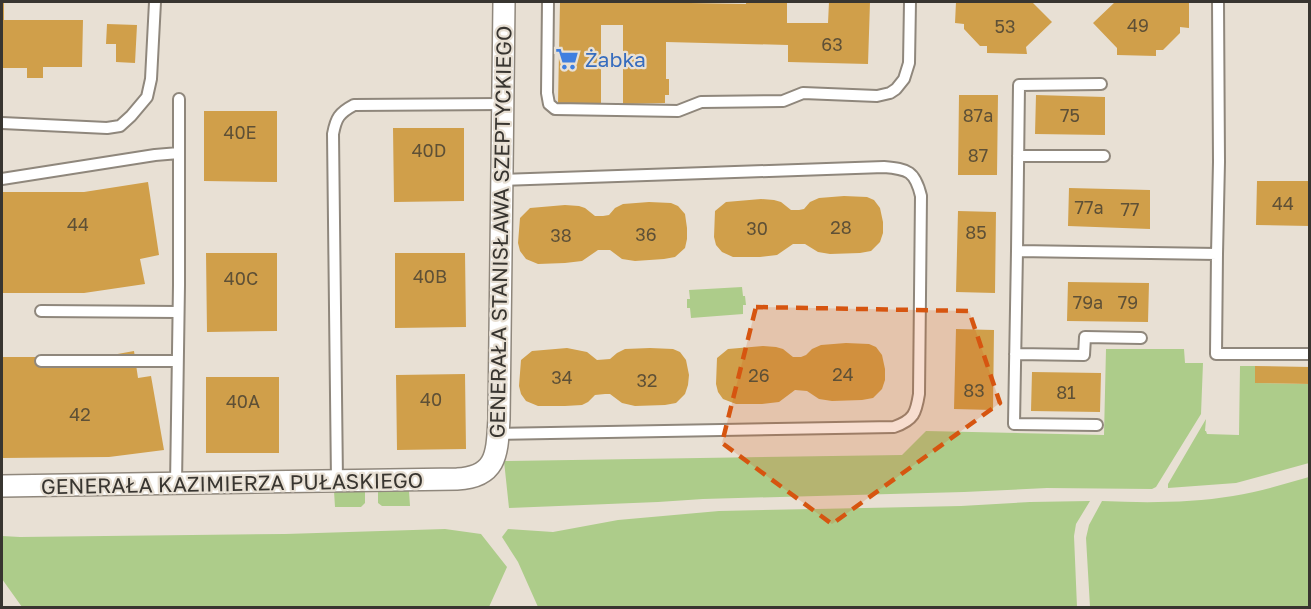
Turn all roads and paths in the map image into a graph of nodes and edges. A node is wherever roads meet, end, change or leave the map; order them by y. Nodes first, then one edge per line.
1 (155, 2) edge
2 (504, 2) edge
3 (548, 2) edge
4 (910, 2) edge
5 (1218, 2) edge
6 (1101, 84) dead end
7 (179, 99) dead end
8 (502, 104) junction
9 (2, 123) edge
10 (179, 153) junction
11 (1018, 156) junction
12 (1104, 156) dead end
13 (2, 179) edge
14 (501, 180) junction
15 (1017, 251) junction
16 (1217, 254) junction
17 (41, 311) dead end
18 (178, 312) junction
19 (1141, 339) dead end
20 (1015, 354) junction
21 (1310, 354) edge
22 (41, 360) dead end
23 (177, 361) junction
24 (1097, 425) dead end
25 (498, 434) junction
26 (463, 479) joint
27 (337, 481) junction
28 (176, 484) junction
29 (2, 486) edge

1 - 9 lane
2 - 8 street, GENERAŁA STANISŁAWA SZEPTYCKIEGO
3 - 4 lane
5 - 16 lane
6 - 11 lane
7 - 10 lane
8 - 14 street, GENERAŁA STANISŁAWA SZEPTYCKIEGO
8 - 27 lane
10 - 13 lane
10 - 18 lane
11 - 12 lane
11 - 15 lane
14 - 25 street, GENERAŁA STANISŁAWA SZEPTYCKIEGO
14 - 25 lane
15 - 16 lane
15 - 20 lane
16 - 21 lane
17 - 18 lane
18 - 23 lane
19 - 20 lane
20 - 24 lane
22 - 23 lane
23 - 28 lane
25 - 26 street, GENERAŁA STANISŁAWA SZEPTYCKIEGO
26 - 27 street, GENERAŁA KAZIMIERZA PUŁASKIEGO
27 - 28 street, GENERAŁA KAZIMIERZA PUŁASKIEGO
28 - 29 street, GENERAŁA KAZIMIERZA PUŁASKIEGO

